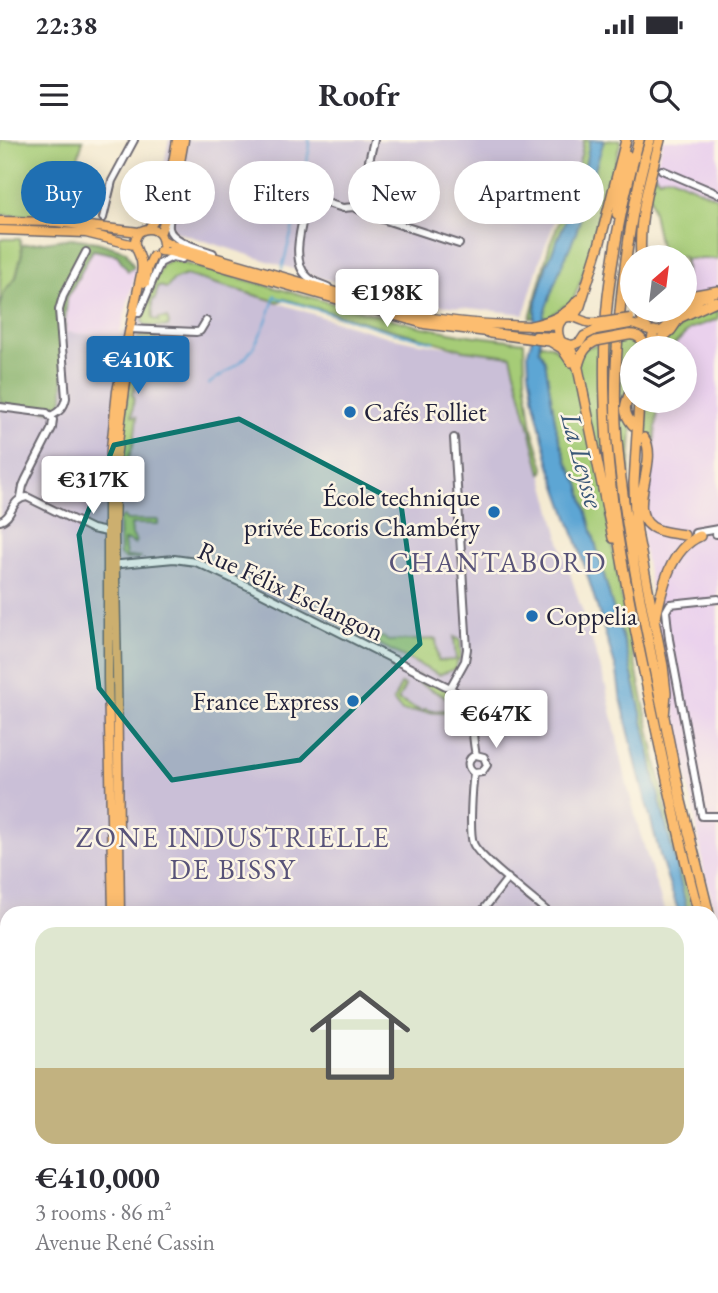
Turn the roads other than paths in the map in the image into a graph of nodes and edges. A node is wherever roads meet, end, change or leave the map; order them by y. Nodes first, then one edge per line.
1 (134, 140) edge
2 (177, 140) edge
3 (184, 140) edge
4 (374, 140) edge
5 (628, 140) edge
6 (639, 140) edge
7 (650, 140) edge
8 (660, 140) edge
9 (180, 161) edge
10 (369, 161) edge
11 (662, 170) dead end
12 (718, 194) edge
13 (106, 206) edge
14 (0, 221) edge
15 (166, 224) edge
16 (169, 224) edge
17 (303, 224) edge
18 (398, 224) edge
19 (149, 228) junction
20 (0, 230) edge
21 (139, 232) junction
22 (162, 237) junction
23 (459, 244) dead end
24 (640, 245) edge
25 (137, 249) junction
26 (86, 252) dead end
27 (157, 254) junction
28 (251, 268) junction
29 (265, 279) junction
30 (584, 289) junction
31 (608, 295) junction
32 (717, 296) edge
33 (697, 297) edge
34 (355, 298) junction
35 (697, 300) edge
36 (697, 304) edge
37 (139, 313) junction
38 (577, 319) junction
39 (206, 321) dead end
40 (624, 322) edge
41 (633, 322) edge
42 (642, 322) edge
43 (668, 322) edge
44 (555, 323) junction
45 (528, 326) joint
46 (596, 327) junction
47 (132, 329) junction
48 (654, 330) junction
49 (490, 333) joint
50 (584, 336) junction
51 (620, 336) edge
52 (653, 336) edge
53 (663, 336) edge
54 (557, 340) junction
55 (578, 368) junction
56 (580, 383) junction
57 (0, 407) edge
58 (626, 413) edge
59 (638, 413) edge
60 (51, 416) junction
61 (633, 425) dead end
62 (454, 438) dead end
63 (644, 438) dead end
64 (634, 494) junction
65 (21, 497) junction
66 (0, 521) edge
67 (653, 530) junction
68 (717, 532) edge
69 (111, 533) junction
70 (697, 534) junction
71 (111, 565) junction
72 (628, 590) junction
73 (718, 599) edge
74 (654, 620) junction
75 (450, 688) junction
76 (664, 717) junction
77 (476, 755) junction
78 (474, 772) junction
79 (718, 816) edge
80 (508, 878) junction
81 (113, 906) edge
82 (120, 906) edge
83 (486, 906) edge
84 (541, 906) edge
85 (697, 906) edge
86 (707, 906) edge

1 - 13 street
2 - 19 main road
3 - 9 main road
4 - 10 street
5 - 30 highway
5 - 31 highway
6 - 31 highway
7 - 76 highway
8 - 24 highway
11 - 12 street
14 - 21 main road
15 - 22 main road
16 - 28 street
17 - 34 street
18 - 23 street
19 - 21 main road
19 - 22 main road
20 - 25 main road
21 - 25 main road
22 - 27 main road
22 - 28 main road
25 - 27 main road
25 - 47 main road
26 - 60 street
27 - 29 main road
27 - 37 main road
28 - 34 main road
29 - 37 street
29 - 49 main road
30 - 38 highway
30 - 44 highway
31 - 72 highway
32 - 33 highway
32 - 35 main road
32 - 36 main road
32 - 53 highway
34 - 45 main road
37 - 47 main road
38 - 44 main road
38 - 46 main road
38 - 50 main road
39 - 47 street
40 - 46 main road, bridge
41 - 48 main road
42 - 48 main road
43 - 48 main road
44 - 45 highway
44 - 54 main road
46 - 50 main road
47 - 69 main road
48 - 52 highway
49 - 54 highway
50 - 54 main road
51 - 55 highway, bridge
54 - 55 highway
54 - 56 highway
55 - 56 highway
56 - 72 highway
57 - 60 street
58 - 61 highway
59 - 64 highway
60 - 65 street
62 - 75 street
63 - 67 highway
64 - 67 highway
64 - 74 highway
65 - 66 street
65 - 69 street
67 - 70 highway
68 - 70 street
69 - 71 main road
70 - 74 highway
71 - 75 street, Rue Félix Esclangon
71 - 81 main road
71 - 82 main road
72 - 85 highway
73 - 79 street
74 - 76 highway
75 - 77 street
76 - 86 highway
77 - 78 street
77 - 78 street
78 - 80 street
80 - 83 street
80 - 84 street

